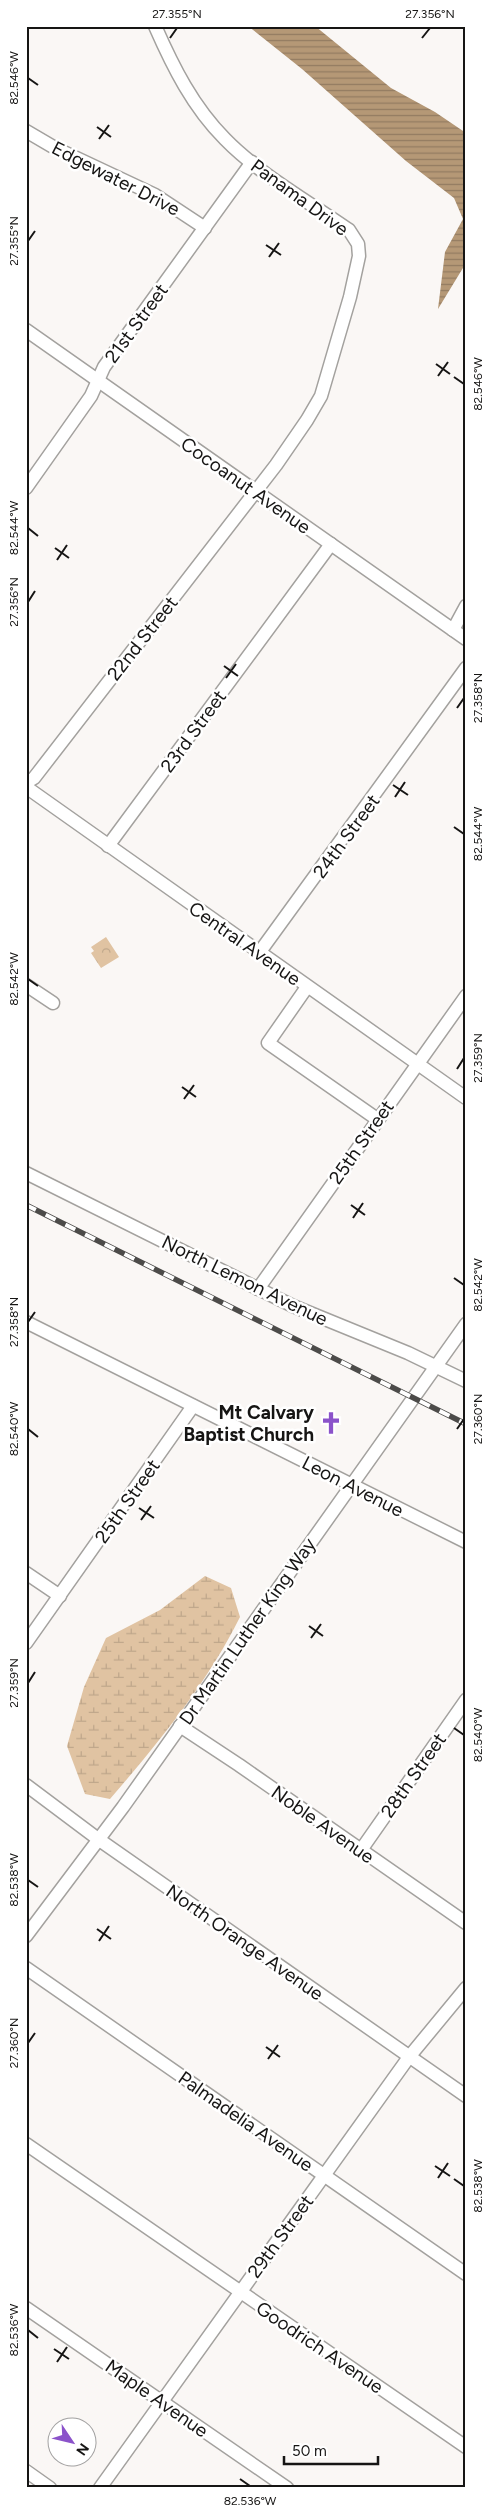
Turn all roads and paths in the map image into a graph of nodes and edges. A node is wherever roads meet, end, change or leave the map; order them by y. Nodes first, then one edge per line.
1 (155, 26) edge
2 (26, 131) edge
3 (252, 162) junction
4 (205, 228) junction
5 (26, 330) edge
6 (98, 381) junction
7 (26, 488) edge
8 (255, 491) junction
9 (331, 544) junction
10 (466, 606) edge
11 (453, 630) junction
12 (466, 639) edge
13 (466, 668) edge
14 (26, 783) edge
15 (26, 787) edge
16 (108, 846) junction
17 (259, 953) junction
18 (26, 985) edge
19 (307, 987) junction
20 (466, 996) edge
21 (53, 1003) dead end
22 (416, 1064) junction
23 (466, 1098) edge
24 (377, 1120) junction
25 (26, 1173) edge
26 (258, 1289) junction
27 (26, 1322) edge
28 (466, 1324) edge
29 (436, 1366) junction
30 (466, 1381) edge
31 (192, 1406) junction
32 (351, 1484) junction
33 (466, 1542) edge
34 (26, 1574) edge
35 (60, 1596) junction
36 (26, 1643) edge
37 (466, 1700) edge
38 (180, 1726) junction
39 (26, 1785) edge
40 (98, 1839) junction
41 (361, 1850) junction
42 (466, 1923) edge
43 (26, 1936) edge
44 (26, 1968) edge
45 (466, 1988) edge
46 (409, 2057) junction
47 (466, 2096) edge
48 (26, 2144) edge
49 (323, 2175) junction
50 (466, 2274) edge
51 (239, 2292) junction
52 (26, 2308) edge
53 (162, 2401) junction
54 (466, 2447) edge
55 (26, 2471) edge
56 (50, 2488) edge
57 (100, 2488) edge
58 (287, 2488) edge

1 - 3 street, Panama Drive
2 - 4 street, Edgewater Drive
3 - 4 street, 21st Street
3 - 8 street, Panama Drive
4 - 6 street, 21st Street
5 - 6 street, Cocoanut Avenue
6 - 7 street, 21st Street
6 - 8 street, Cocoanut Avenue
8 - 9 street, Cocoanut Avenue
8 - 14 street, 22nd Street
9 - 11 street, Cocoanut Avenue
9 - 16 street, 23rd Street
10 - 11 street
11 - 12 street, Cocoanut Avenue
13 - 17 street, 24th Street
15 - 16 street, Central Avenue
16 - 17 street, Central Avenue
17 - 19 street, Central Avenue
18 - 21 street
19 - 22 street, Central Avenue
19 - 24 street
20 - 22 street, 25th Street
22 - 23 street, Central Avenue
22 - 24 street, 25th Street
24 - 26 street, 25th Street
25 - 26 street, North Lemon Avenue
26 - 29 street, North Lemon Avenue
27 - 31 street, Leon Avenue
28 - 29 street, Dr Martin Luther King Way
29 - 30 street, North Lemon Avenue
29 - 32 street, Dr Martin Luther King Way
31 - 32 street, Leon Avenue
31 - 35 street, 25th Street
32 - 33 street, Leon Avenue
32 - 38 street, Dr Martin Luther King Way
34 - 35 street
35 - 36 street, 25th Street
37 - 41 street, 28th Street
38 - 40 street, Dr Martin Luther King Way
38 - 41 street, Noble Avenue
39 - 40 street, North Orange Avenue
40 - 43 street, Dr Martin Luther King Way
40 - 46 street, North Orange Avenue
41 - 42 street, Noble Avenue
44 - 49 street, Palmadelia Avenue
45 - 46 street, 29th Street
46 - 47 street, North Orange Avenue
46 - 49 street, 29th Street
48 - 51 street, Goodrich Avenue
49 - 50 street, Palmadelia Avenue
49 - 51 street, 29th Street
51 - 53 street, 29th Street
51 - 54 street, Goodrich Avenue
52 - 53 street, Maple Avenue
53 - 57 street, 29th Street
53 - 58 street, Maple Avenue
55 - 56 street

